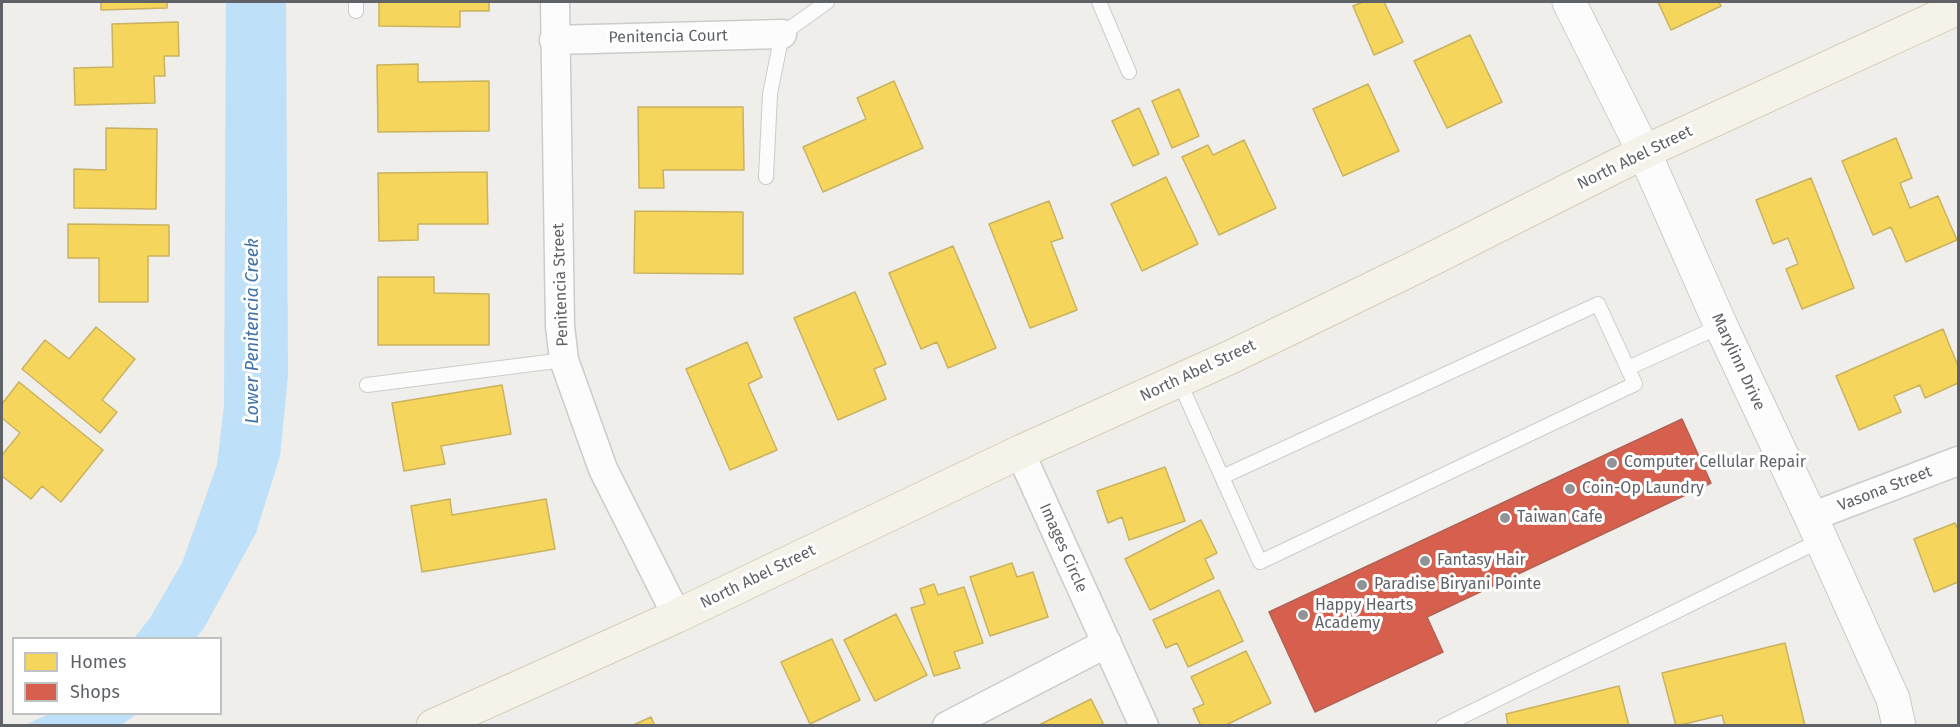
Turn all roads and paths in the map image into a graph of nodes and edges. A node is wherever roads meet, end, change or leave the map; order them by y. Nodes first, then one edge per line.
1 (555, 2) edge
2 (827, 2) edge
3 (1099, 2) edge
4 (1569, 2) edge
5 (1959, 8) edge
6 (782, 34) junction
7 (554, 40) junction
8 (1129, 72) dead end
9 (1644, 152) junction
10 (766, 177) dead end
11 (1721, 326) junction
12 (564, 360) junction
13 (1628, 368) junction
14 (1179, 381) junction
15 (367, 385) dead end
16 (1020, 452) junction
17 (1959, 461) edge
18 (1222, 477) junction
19 (1816, 529) junction
20 (677, 616) junction
21 (1107, 643) junction
22 (433, 726) edge
23 (947, 726) edge
24 (1144, 726) edge
25 (1443, 726) edge
26 (1899, 726) edge

1 - 7 street, Penitencia Street
2 - 6 lane
3 - 8 lane
4 - 9 main road, Marylinn Drive
5 - 9 main road, North Abel Street
6 - 7 street, Penitencia Court
6 - 10 lane
7 - 12 street, Penitencia Street
9 - 11 main road, Marylinn Drive
9 - 14 main road, North Abel Street
11 - 13 lane
11 - 19 main road, Marylinn Drive
12 - 15 lane
12 - 20 street, Penitencia Street
13 - 18 lane
13 - 18 lane
14 - 16 main road, North Abel Street
14 - 18 lane
16 - 20 main road, North Abel Street
16 - 21 street, Images Circle
17 - 19 street, Vasona Street
19 - 25 lane
19 - 26 main road, Marylinn Drive
20 - 22 main road, North Abel Street
21 - 23 street
21 - 24 street, Images Circle

